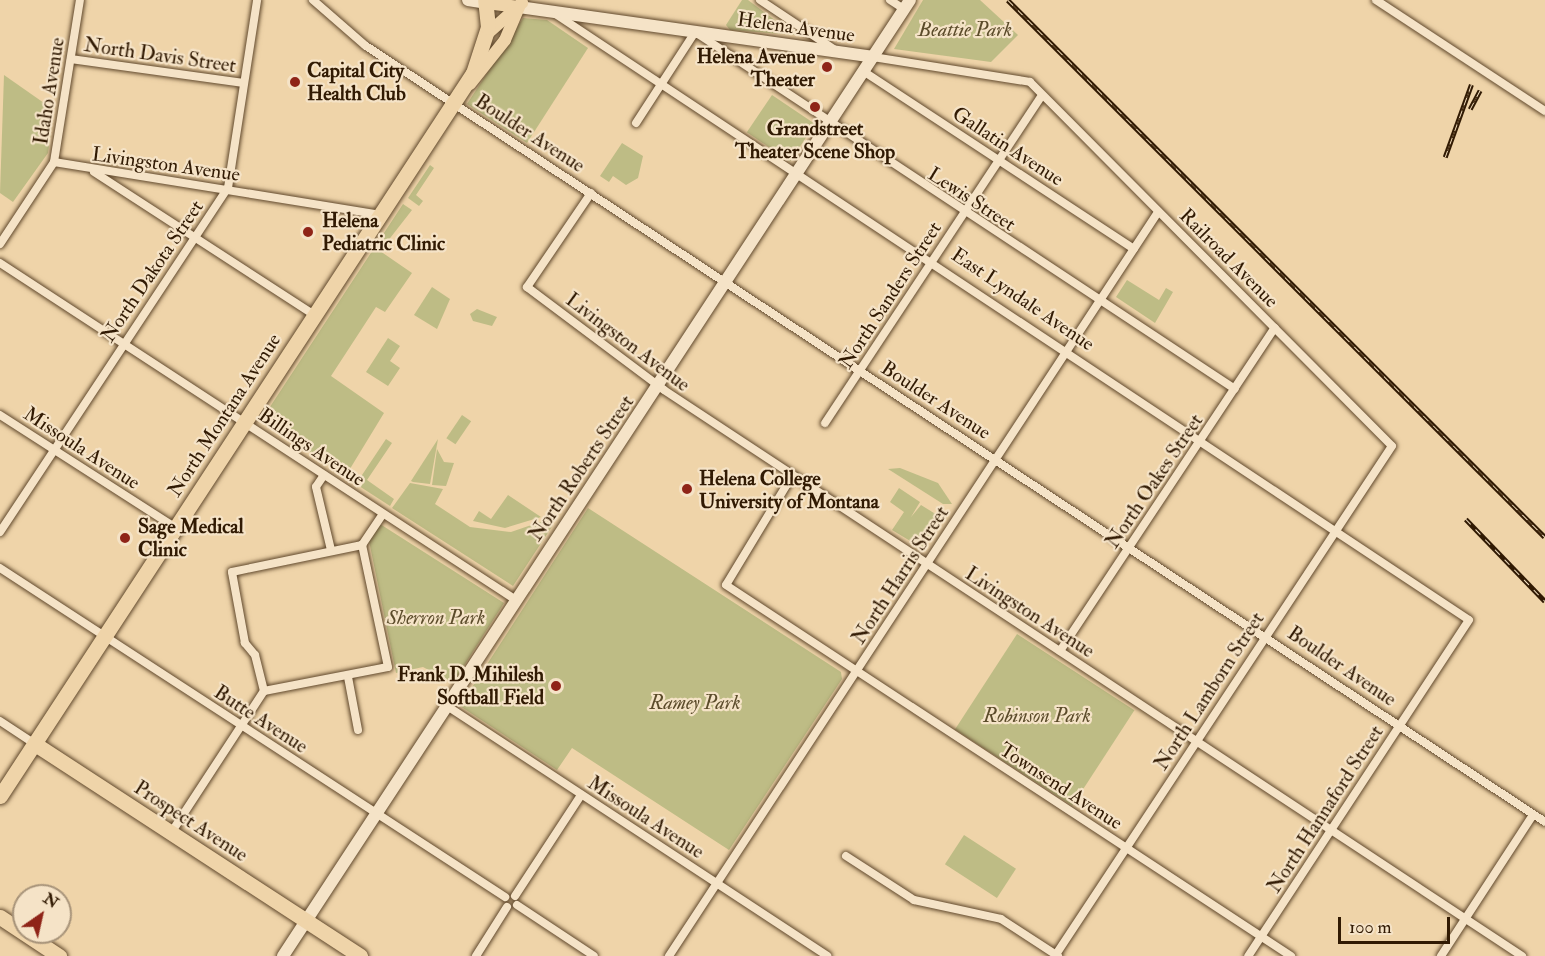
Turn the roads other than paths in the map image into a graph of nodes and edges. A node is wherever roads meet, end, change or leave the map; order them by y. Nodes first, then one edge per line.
1 (80, 0) edge
2 (257, 0) edge
3 (313, 0) edge
4 (468, 0) edge
5 (760, 0) edge
6 (890, 0) edge
7 (1376, 0) edge
8 (486, 1) edge
9 (521, 3) edge
10 (907, 4) edge
11 (554, 13) junction
12 (695, 32) junction
13 (487, 34) junction
14 (838, 52) junction
15 (873, 57) junction
16 (71, 59) junction
17 (863, 71) junction
18 (243, 83) junction
19 (662, 84) junction
20 (464, 87) junction
21 (1042, 95) junction
22 (454, 103) junction
23 (1543, 107) edge
24 (636, 123) dead end
25 (828, 124) junction
26 (999, 161) junction
27 (54, 162) junction
28 (91, 170) junction
29 (797, 174) junction
30 (228, 188) junction
31 (591, 193) junction
32 (1158, 212) junction
33 (964, 213) junction
34 (381, 215) junction
35 (193, 238) junction
36 (0, 244) edge
37 (1134, 249) junction
38 (0, 263) edge
39 (931, 263) junction
40 (725, 282) junction
41 (1100, 301) junction
42 (314, 315) junction
43 (1275, 328) junction
44 (124, 343) junction
45 (1066, 352) junction
46 (860, 371) junction
47 (658, 387) junction
48 (1235, 389) junction
49 (0, 415) edge
50 (245, 422) junction
51 (825, 423) dead end
52 (1200, 442) junction
53 (1392, 446) joint
54 (54, 450) junction
55 (996, 459) junction
56 (324, 475) junction
57 (792, 476) junction
58 (382, 514) junction
59 (176, 528) junction
60 (1335, 531) junction
61 (0, 532) edge
62 (362, 545) junction
63 (1130, 546) junction
64 (331, 549) junction
65 (926, 564) junction
66 (0, 568) edge
67 (516, 600) junction
68 (1469, 620) joint
69 (1266, 635) junction
70 (105, 636) junction
71 (1060, 651) junction
72 (856, 671) junction
73 (348, 677) junction
74 (264, 691) junction
75 (447, 706) junction
76 (0, 721) edge
77 (1400, 724) junction
78 (241, 726) junction
79 (358, 730) dead end
80 (1196, 741) junction
81 (35, 744) junction
82 (581, 795) junction
83 (0, 796) edge
84 (376, 814) junction
85 (1533, 815) junction
86 (1545, 822) edge
87 (1330, 831) junction
88 (171, 833) junction
89 (1125, 848) junction
90 (846, 856) dead end
91 (717, 883) junction
92 (511, 901) junction
93 (0, 917) edge
94 (1465, 918) junction
95 (306, 921) junction
96 (1261, 936) junction
97 (59, 956) edge
98 (283, 956) edge
99 (360, 956) edge
100 (476, 956) edge
101 (594, 956) edge
102 (669, 956) edge
103 (827, 956) edge
104 (1056, 956) edge
105 (1248, 956) edge
106 (1291, 956) edge
107 (1441, 956) edge
108 (1522, 956) edge

1 - 16 street, Idaho Avenue
2 - 18 street, North Dakota Street
3 - 22 street, Boulder Avenue
4 - 8 street, Helena Avenue
5 - 14 street
6 - 10 street
7 - 23 street
8 - 9 main road, Helena Avenue
8 - 13 highway, North Montana Avenue
9 - 11 street, Helena Avenue
9 - 13 main road, North Montana Avenue
9 - 20 main road, North Montana Avenue
10 - 15 street, North Roberts Street
11 - 12 street, Helena Avenue
11 - 19 street, East Lyndale Avenue
12 - 14 street, Helena Avenue
12 - 19 street
12 - 25 street, Lewis Street
13 - 20 highway, North Montana Avenue
14 - 15 street, Helena Avenue
15 - 17 street, North Roberts Street
15 - 21 street, Helena Avenue
16 - 18 street, North Davis Street
16 - 27 street, Idaho Avenue
17 - 25 street, North Roberts Street
17 - 26 street, Gallatin Avenue
18 - 30 street, North Dakota Street
19 - 24 street
19 - 29 street, East Lyndale Avenue
20 - 22 highway, North Montana Avenue
21 - 26 street, North Sanders Street
21 - 32 street, Railroad Avenue
22 - 31 street, Boulder Avenue
22 - 34 highway, North Montana Avenue
25 - 29 street, North Roberts Street
25 - 33 street, Lewis Street
26 - 33 street, North Sanders Street
26 - 37 street, Gallatin Avenue
27 - 28 street, Livingston Avenue
27 - 36 street, Idaho Avenue
28 - 30 street, Livingston Avenue
28 - 35 street
29 - 39 street, East Lyndale Avenue
29 - 40 street, North Roberts Street
30 - 34 street, Livingston Avenue
30 - 35 street, North Dakota Street
31 - 40 street, Boulder Avenue
31 - 47 street, Livingston Avenue
32 - 37 street, North Harris Street
32 - 43 street, Railroad Avenue
33 - 39 street, North Sanders Street
33 - 41 street, Lewis Street
34 - 42 highway, North Montana Avenue
35 - 42 street
35 - 44 street, North Dakota Street
37 - 41 street, North Harris Street
38 - 44 street, Billings Avenue
39 - 45 street, East Lyndale Avenue
39 - 46 street, North Sanders Street
40 - 46 street, Boulder Avenue
40 - 47 street, North Roberts Street
41 - 45 street, North Harris Street
41 - 48 street, Lewis Street
42 - 50 highway, North Montana Avenue
43 - 48 street, North Oakes Street
43 - 53 street, Railroad Avenue
44 - 50 street, Billings Avenue
44 - 54 street, North Dakota Street
45 - 52 street, East Lyndale Avenue
45 - 55 street, North Harris Street
46 - 51 street, North Sanders Street
46 - 55 street, Boulder Avenue
47 - 57 street, Livingston Avenue
47 - 67 street, North Roberts Street
48 - 52 street, North Oakes Street
49 - 54 street, Missoula Avenue
50 - 56 street, Billings Avenue
50 - 59 highway, North Montana Avenue
52 - 60 street, East Lyndale Avenue
52 - 63 street, North Oakes Street
53 - 60 street, North Lamborn Street
54 - 59 street, Missoula Avenue
54 - 61 street, North Dakota Street
55 - 63 street, Boulder Avenue
55 - 65 street, North Harris Street
56 - 58 street, Billings Avenue
56 - 64 street
57 - 65 street, Livingston Avenue
57 - 72 street, Townsend Avenue
58 - 62 street
58 - 67 street, Billings Avenue
59 - 70 highway, North Montana Avenue
60 - 68 street, East Lyndale Avenue
60 - 69 street, North Lamborn Street
62 - 64 street
62 - 73 street
63 - 69 street, Boulder Avenue
63 - 71 street, North Oakes Street
64 - 74 street
65 - 71 street, Livingston Avenue
65 - 72 street, North Harris Street
66 - 70 street, Butte Avenue
67 - 75 street, North Roberts Street
68 - 77 street, North Hannaford Street
69 - 77 street, Boulder Avenue
69 - 80 street, North Lamborn Street
70 - 78 street, Butte Avenue
70 - 81 highway, North Montana Avenue
71 - 80 street, Livingston Avenue
72 - 89 street, Townsend Avenue
72 - 91 street, North Harris Street
73 - 74 street
73 - 79 street
74 - 78 street
75 - 82 street, Missoula Avenue
75 - 84 street, North Roberts Street
76 - 81 street, Prospect Avenue
77 - 85 street, Boulder Avenue
77 - 87 street, North Hannaford Street
78 - 84 street, Butte Avenue
78 - 88 street
80 - 87 street, Livingston Avenue
80 - 89 street, North Lamborn Street
81 - 83 highway, North Montana Avenue
81 - 88 highway, Prospect Avenue
82 - 91 street, Missoula Avenue
82 - 92 street
84 - 92 street, Butte Avenue
84 - 95 street, North Roberts Street
85 - 86 street, Boulder Avenue
85 - 94 street
87 - 94 street, Livingston Avenue
87 - 96 street, North Hannaford Street
88 - 95 highway, Prospect Avenue
89 - 96 street, Townsend Avenue
89 - 104 street, North Lamborn Street
90 - 104 street
91 - 102 street, North Harris Street
91 - 103 street, Missoula Avenue
92 - 100 street
92 - 101 street, Butte Avenue
93 - 97 highway
94 - 107 street
94 - 108 street, Livingston Avenue
95 - 98 street, North Roberts Street
95 - 99 highway, Prospect Avenue
96 - 105 street, North Hannaford Street
96 - 106 street, Townsend Avenue

